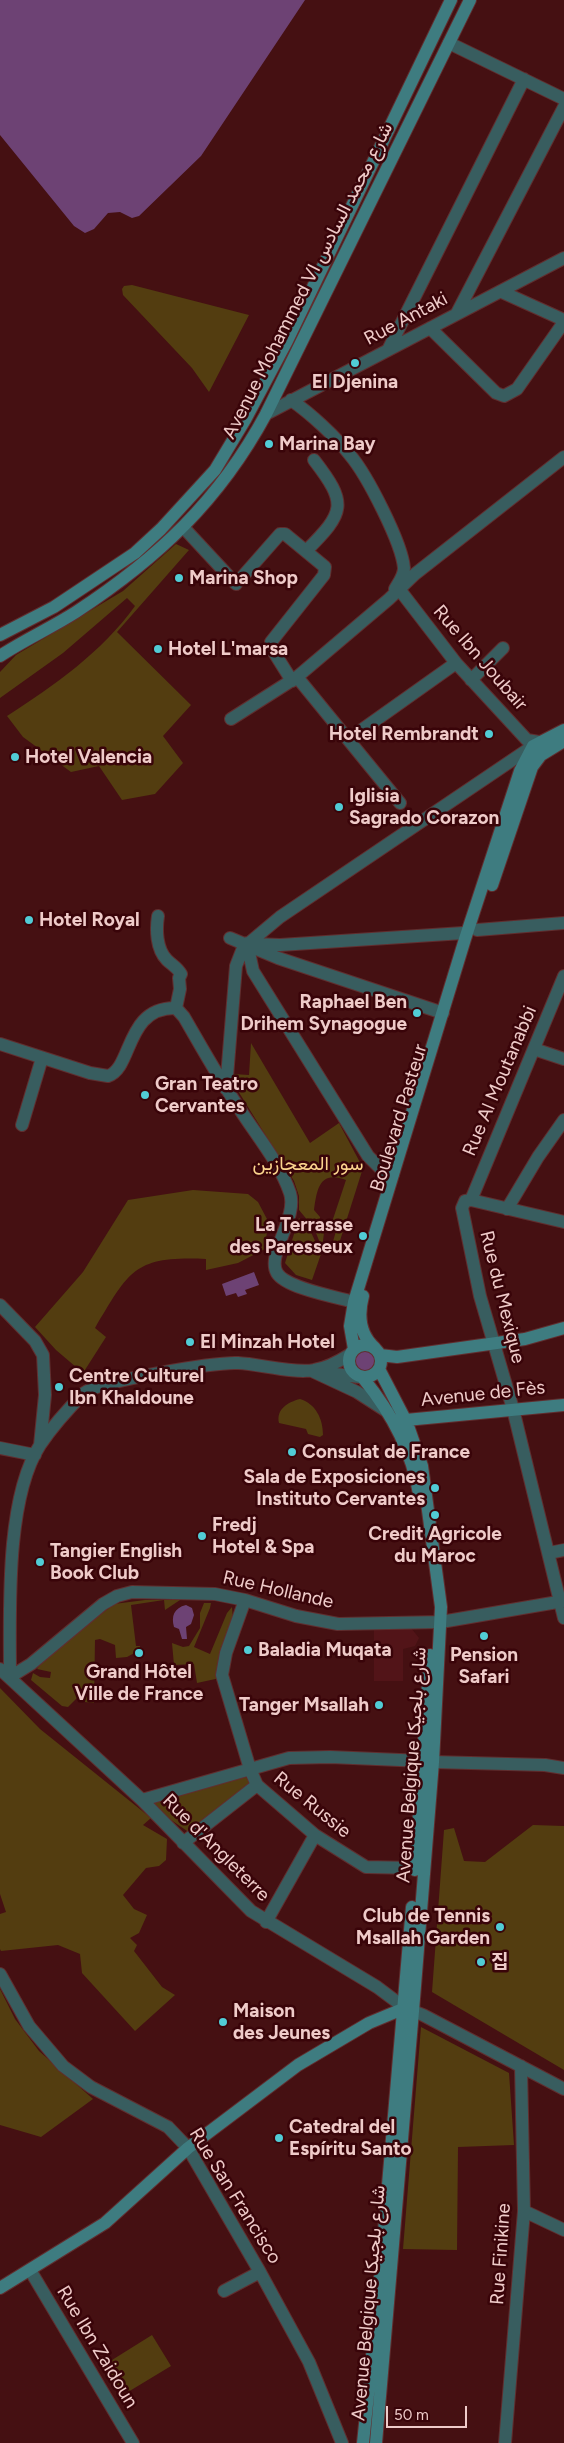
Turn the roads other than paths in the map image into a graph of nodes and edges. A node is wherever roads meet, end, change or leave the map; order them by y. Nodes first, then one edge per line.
1 (451, 0) edge
2 (470, 0) edge
3 (449, 43) junction
4 (524, 79) junction
5 (564, 99) edge
6 (564, 107) edge
7 (564, 258) edge
8 (502, 292) junction
9 (457, 313) junction
10 (564, 321) edge
11 (430, 328) junction
12 (388, 350) junction
13 (291, 400) junction
14 (266, 414) junction
15 (564, 457) edge
16 (314, 460) dead end
17 (184, 528) junction
18 (306, 551) junction
19 (399, 589) junction
20 (389, 599) junction
21 (0, 635) edge
22 (503, 648) dead end
23 (0, 656) edge
24 (456, 663) junction
25 (294, 679) junction
26 (471, 680) junction
27 (231, 719) dead end
28 (564, 730) edge
29 (349, 739) junction
30 (539, 742) junction
31 (564, 742) edge
32 (400, 803) dead end
33 (158, 916) dead end
34 (564, 923) edge
35 (477, 930) junction
36 (463, 933) dead end
37 (230, 938) dead end
38 (247, 943) junction
39 (564, 976) edge
40 (176, 1008) junction
41 (443, 1013) junction
42 (0, 1044) edge
43 (534, 1048) junction
44 (42, 1058) junction
45 (564, 1059) edge
46 (226, 1088) junction
47 (564, 1120) edge
48 (22, 1125) dead end
49 (393, 1174) junction
50 (474, 1200) junction
51 (507, 1209) junction
52 (564, 1222) edge
53 (0, 1305) edge
54 (352, 1309) junction
55 (564, 1328) edge
56 (494, 1344) junction
57 (352, 1352) junction
58 (377, 1352) junction
59 (379, 1369) junction
60 (312, 1371) junction
61 (361, 1377) junction
62 (564, 1405) edge
63 (513, 1409) junction
64 (388, 1412) junction
65 (406, 1420) junction
66 (0, 1448) edge
67 (37, 1450) junction
68 (564, 1550) edge
69 (549, 1553) junction
70 (245, 1600) junction
71 (562, 1602) edge
72 (564, 1618) edge
73 (437, 1622) junction
74 (5, 1673) edge
75 (428, 1761) junction
76 (564, 1768) edge
77 (250, 1769) junction
78 (258, 1785) junction
79 (142, 1800) junction
80 (315, 1836) junction
81 (183, 1843) junction
82 (415, 1868) junction
83 (266, 1922) junction
84 (0, 1974) edge
85 (409, 2010) junction
86 (521, 2066) junction
87 (564, 2089) edge
88 (188, 2148) junction
89 (524, 2211) junction
90 (564, 2230) edge
91 (30, 2270) junction
92 (260, 2272) junction
93 (0, 2288) edge
94 (224, 2291) dead end
95 (133, 2443) edge
96 (342, 2443) edge
97 (363, 2443) edge
98 (376, 2443) edge
99 (505, 2443) edge

1 - 21 main road, Avenue Mohammed VI شارع محمد السادس
2 - 3 main road, Avenue Mohammed VI شارع محمد السادس
3 - 4 street
3 - 14 main road, Avenue Mohammed VI شارع محمد السادس
4 - 5 street
4 - 12 street
6 - 9 street
7 - 8 street, Rue Antaki
8 - 9 street, Rue Antaki
8 - 10 street
9 - 11 street, Rue Antaki
10 - 11 street
11 - 12 street, Rue Antaki
12 - 13 street, Rue Antaki
13 - 14 street, Rue Antaki
13 - 20 street
14 - 17 main road, Avenue Mohammed VI شارع محمد السادس
15 - 19 street
16 - 18 street
17 - 18 street
17 - 23 main road, Avenue Mohammed VI شارع محمد السادس
18 - 25 street
19 - 20 street
19 - 24 street, Rue Ibn Joubair
20 - 25 street
22 - 26 street
24 - 26 street, Rue Ibn Joubair
24 - 29 street
25 - 27 street
25 - 29 street
26 - 30 street, Rue Ibn Joubair
28 - 30 main road
29 - 32 street
30 - 38 street
30 - 41 main road
31 - 35 main road, Boulevard Pasteur
33 - 40 street
34 - 35 street
35 - 58 main road, Boulevard Pasteur
36 - 38 street
37 - 38 street
38 - 41 street
38 - 46 street
38 - 49 street
39 - 43 street, Rue Al Moutanabbi
40 - 44 street
40 - 46 street
41 - 49 main road
42 - 44 street
43 - 45 street
43 - 50 street, Rue Al Moutanabbi
44 - 48 street
46 - 54 street
47 - 51 street
49 - 54 main road
50 - 51 street
50 - 56 street, Rue du Mexique
51 - 52 street
53 - 67 street
54 - 57 main road
55 - 56 main road
56 - 58 main road
56 - 63 street, Rue du Mexique
57 - 58 main road
57 - 60 street
57 - 61 main road
58 - 59 main road
59 - 61 main road
59 - 65 main road, Avenue Belgique شارع بلجيكا
60 - 61 street
60 - 64 street
60 - 67 street
61 - 64 main road, Avenue Belgique شارع بلجيكا
62 - 63 main road, Avenue de Fès
63 - 65 main road, Avenue de Fès
63 - 69 street, Rue du Mexique
64 - 65 main road
64 - 73 main road, Avenue Belgique شارع بلجيكا
65 - 73 main road, Avenue Belgique شارع بلجيكا
66 - 67 street
67 - 74 street
68 - 69 street
69 - 71 street, Rue du Mexique
70 - 73 street, Rue Hollande
70 - 74 street, Rue Hollande
70 - 77 street, Rue Russie
71 - 72 street, Rue du Mexique
71 - 73 street, Rue Hollande
73 - 75 main road, Avenue Belgique شارع بلجيكا
74 - 79 street, Rue d'Angleterre
75 - 76 street
75 - 77 street
75 - 82 main road, Avenue Belgique شارع بلجيكا
75 - 85 main road, Avenue Belgique شارع بلجيكا
77 - 78 street, Rue Russie
77 - 79 street
78 - 80 street, Rue Russie
78 - 81 street
79 - 81 street, Rue d'Angleterre
80 - 82 street, Rue Russie
80 - 83 street
81 - 83 street, Rue d'Angleterre
82 - 85 main road, Avenue Belgique شارع بلجيكا
83 - 85 street, Rue d'Angleterre
84 - 88 street, Rue San Francisco
85 - 86 street, Rue d'Angleterre
85 - 88 main road
85 - 97 main road, Avenue Belgique شارع بلجيكا
85 - 98 main road, Avenue Belgique شارع بلجيكا
86 - 87 street, Rue d'Angleterre
86 - 89 street, Rue Finikine
88 - 91 main road
88 - 92 street, Rue San Francisco
89 - 90 street
89 - 99 street, Rue Finikine
91 - 93 main road
91 - 95 street, Rue Ibn Zaidoun
92 - 94 street
92 - 96 street, Rue San Francisco

